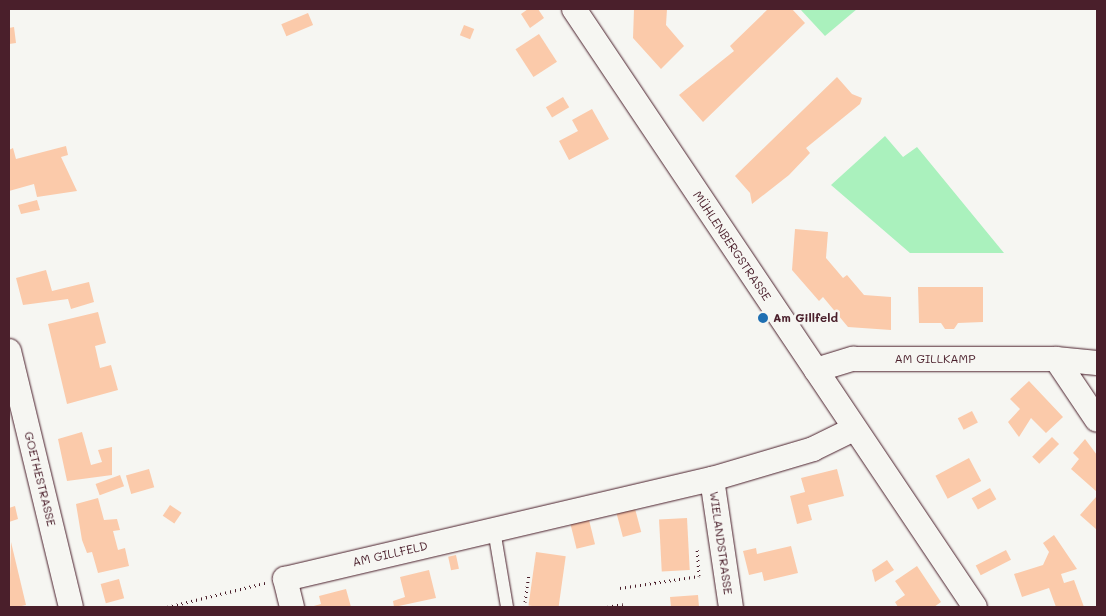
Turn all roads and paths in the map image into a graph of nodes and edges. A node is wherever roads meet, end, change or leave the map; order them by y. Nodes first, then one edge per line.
1 (574, 9) edge
2 (9, 351) edge
3 (1056, 359) junction
4 (1097, 363) edge
5 (816, 370) junction
6 (14, 397) edge
7 (1097, 420) edge
8 (854, 429) junction
9 (712, 479) junction
10 (494, 530) junction
11 (721, 542) junction
12 (529, 575) dead end
13 (285, 579) junction
14 (620, 588) dead end
15 (623, 604) dead end
16 (72, 607) edge
17 (167, 607) edge
18 (292, 607) edge
19 (507, 607) edge
20 (524, 607) edge
21 (607, 607) edge
22 (731, 607) edge
23 (975, 607) edge

1 - 5 street, MÜHLENBERGSTRASSE
2 - 6 street, GOETHESTRASSE
3 - 4 street, AM GILLKAMP
3 - 5 street, AM GILLKAMP
3 - 7 street
5 - 8 street, MÜHLENBERGSTRASSE
6 - 16 street, GOETHESTRASSE
8 - 9 street, AM GILLFELD
8 - 23 street, MÜHLENBERGSTRASSE
9 - 10 street, AM GILLFELD
9 - 11 street, WIELANDSTRASSE
10 - 13 street, AM GILLFELD
10 - 19 lane
11 - 14 path
11 - 22 street, WIELANDSTRASSE
12 - 20 path
13 - 17 path
13 - 18 street
15 - 21 path

